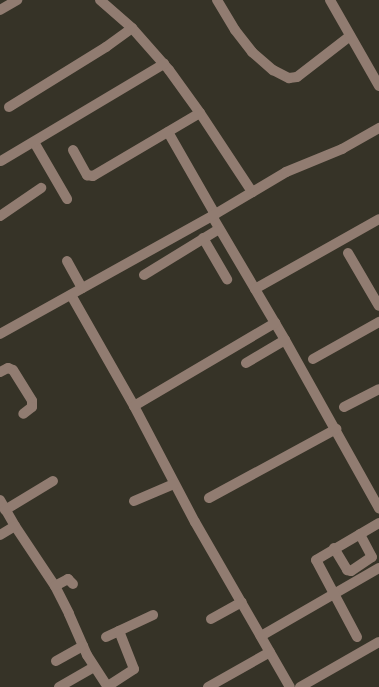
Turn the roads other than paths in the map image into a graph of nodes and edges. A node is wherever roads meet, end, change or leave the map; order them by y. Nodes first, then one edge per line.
1 (17, 0) edge
2 (100, 0) edge
3 (218, 0) edge
4 (330, 0) edge
5 (0, 10) edge
6 (132, 28) junction
7 (350, 36) junction
8 (164, 64) junction
9 (379, 86) edge
10 (9, 107) dead end
11 (200, 113) junction
12 (379, 128) edge
13 (168, 132) junction
14 (34, 142) junction
15 (72, 150) dead end
16 (1, 161) edge
17 (41, 188) dead end
18 (252, 192) junction
19 (67, 199) dead end
20 (213, 215) junction
21 (0, 216) edge
22 (379, 219) edge
23 (219, 229) junction
24 (203, 238) junction
25 (348, 253) dead end
26 (66, 261) dead end
27 (144, 274) dead end
28 (226, 279) dead end
29 (82, 288) junction
30 (255, 290) junction
31 (71, 295) junction
32 (379, 306) edge
33 (379, 322) edge
34 (275, 323) junction
35 (0, 334) edge
36 (285, 340) junction
37 (313, 359) dead end
38 (246, 363) dead end
39 (0, 372) edge
40 (379, 389) edge
41 (134, 406) junction
42 (344, 407) dead end
43 (23, 414) dead end
44 (336, 429) junction
45 (53, 481) dead end
46 (174, 484) junction
47 (209, 498) dead end
48 (0, 500) edge
49 (134, 500) dead end
50 (379, 508) edge
51 (5, 510) junction
52 (379, 523) edge
53 (15, 526) junction
54 (360, 534) junction
55 (0, 535) edge
56 (334, 548) junction
57 (379, 568) edge
58 (73, 584) dead end
59 (55, 586) junction
60 (333, 594) junction
61 (242, 602) junction
62 (153, 615) dead end
63 (212, 618) dead end
64 (119, 631) junction
65 (261, 636) junction
66 (106, 637) dead end
67 (357, 637) dead end
68 (379, 642) edge
69 (83, 646) junction
70 (270, 652) junction
71 (56, 661) dead end
72 (94, 667) junction
73 (108, 686) edge
74 (59, 687) edge
75 (208, 687) edge
76 (290, 687) edge
77 (300, 687) edge

1 - 5 street
2 - 6 street
3 - 7 street
4 - 7 street
6 - 8 street
6 - 10 street
7 - 9 street
8 - 11 street
8 - 14 street
11 - 13 street
11 - 18 street
12 - 18 street
13 - 15 street
13 - 20 street
14 - 16 street
14 - 19 street
17 - 21 street
18 - 20 street
20 - 23 street
20 - 29 street
22 - 30 street
23 - 24 street
23 - 30 street
24 - 27 street
24 - 28 street
25 - 32 street
26 - 29 street
29 - 31 street
30 - 34 street
31 - 35 street
31 - 41 street
33 - 37 street
34 - 36 street
34 - 41 street
36 - 38 street
36 - 44 street
39 - 43 street
40 - 42 street
41 - 46 street
44 - 47 street
44 - 50 street
45 - 51 street
46 - 49 street
46 - 61 street
48 - 51 street
51 - 53 street
52 - 54 street
53 - 55 street
53 - 59 street
54 - 56 street
54 - 56 street
56 - 60 street
57 - 60 street
58 - 59 street
59 - 69 street
60 - 65 street
60 - 67 street
61 - 63 street
61 - 65 street
62 - 64 street
64 - 66 street
64 - 73 street
65 - 70 street
68 - 77 street
69 - 71 street
69 - 72 street
70 - 75 street
70 - 76 street
72 - 73 street
72 - 74 street

